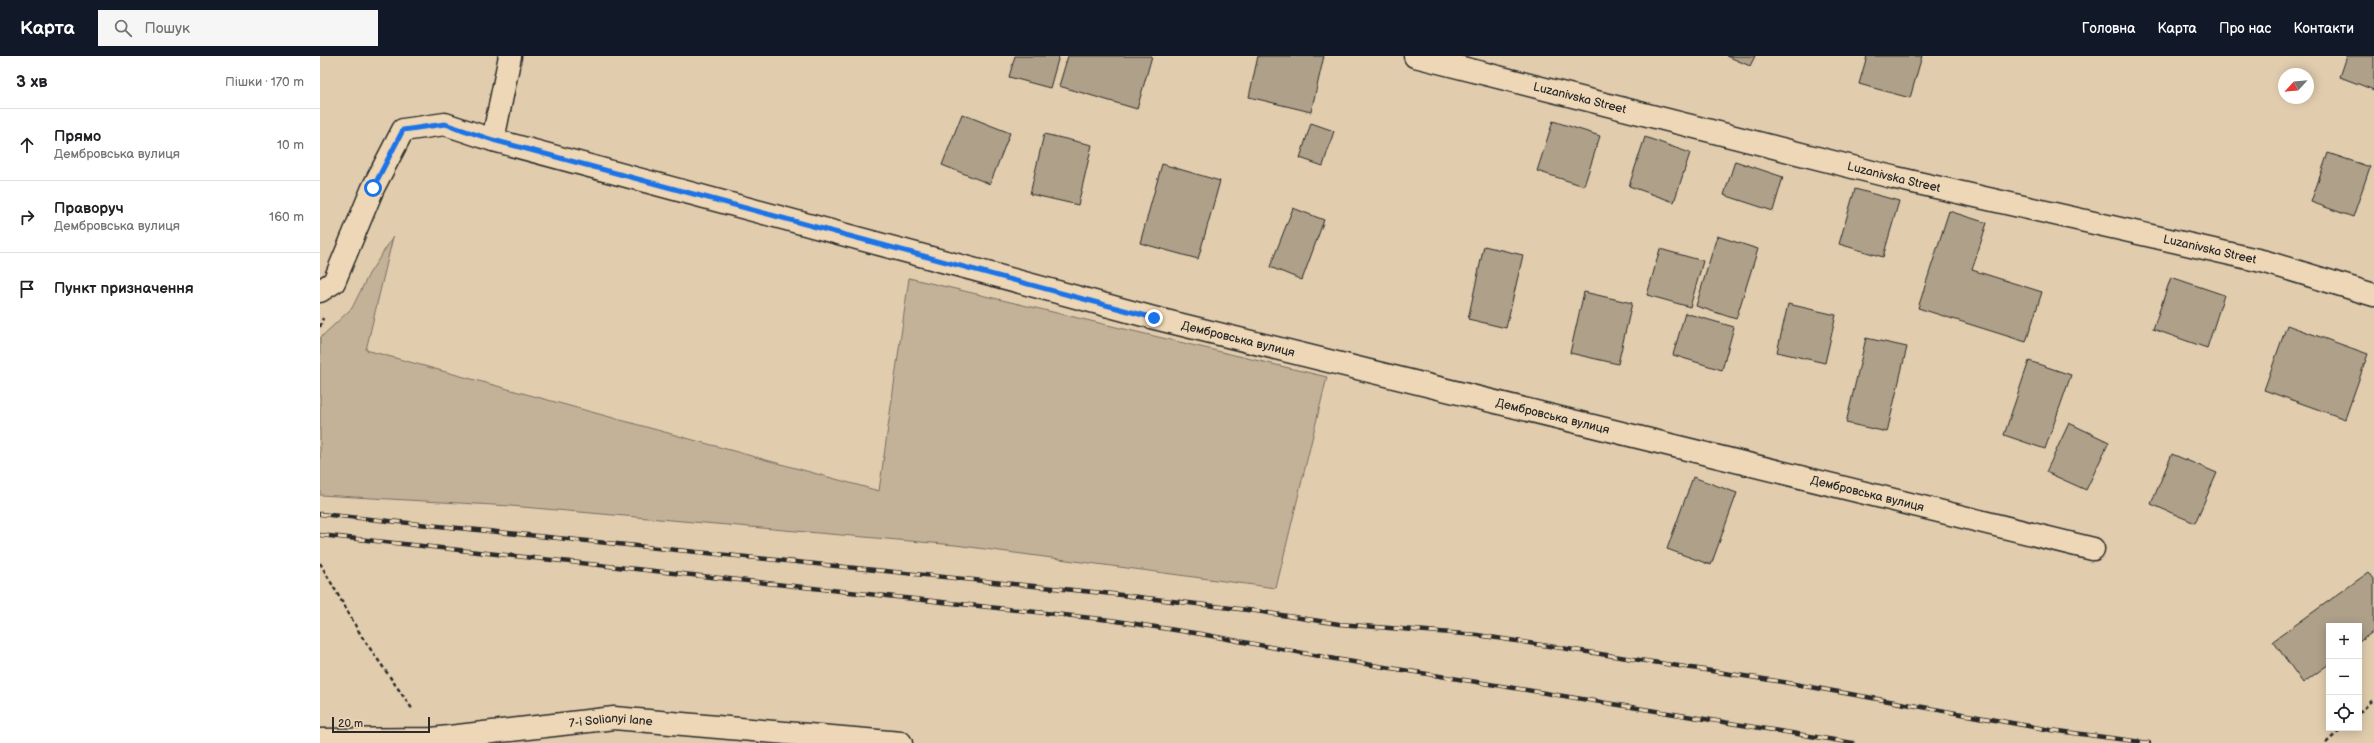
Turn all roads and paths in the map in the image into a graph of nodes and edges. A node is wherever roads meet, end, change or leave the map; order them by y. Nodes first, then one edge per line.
1 (510, 56) edge
2 (1415, 56) edge
3 (493, 140) junction
4 (320, 291) edge
5 (2374, 295) edge
6 (2093, 549) dead end
7 (320, 563) edge
8 (2374, 699) edge
9 (2362, 710) edge
10 (2339, 731) edge
11 (320, 740) edge
12 (433, 741) edge
13 (901, 743) edge
14 (2326, 743) edge

1 - 3 street
2 - 5 street, Luzanivska Street
3 - 4 street, Дембровська вулиця
3 - 6 street, Дембровська вулиця
7 - 12 path
8 - 9 path
10 - 14 path
11 - 12 street, 7-i Solianyi lane
12 - 13 street, 7-i Solianyi lane

